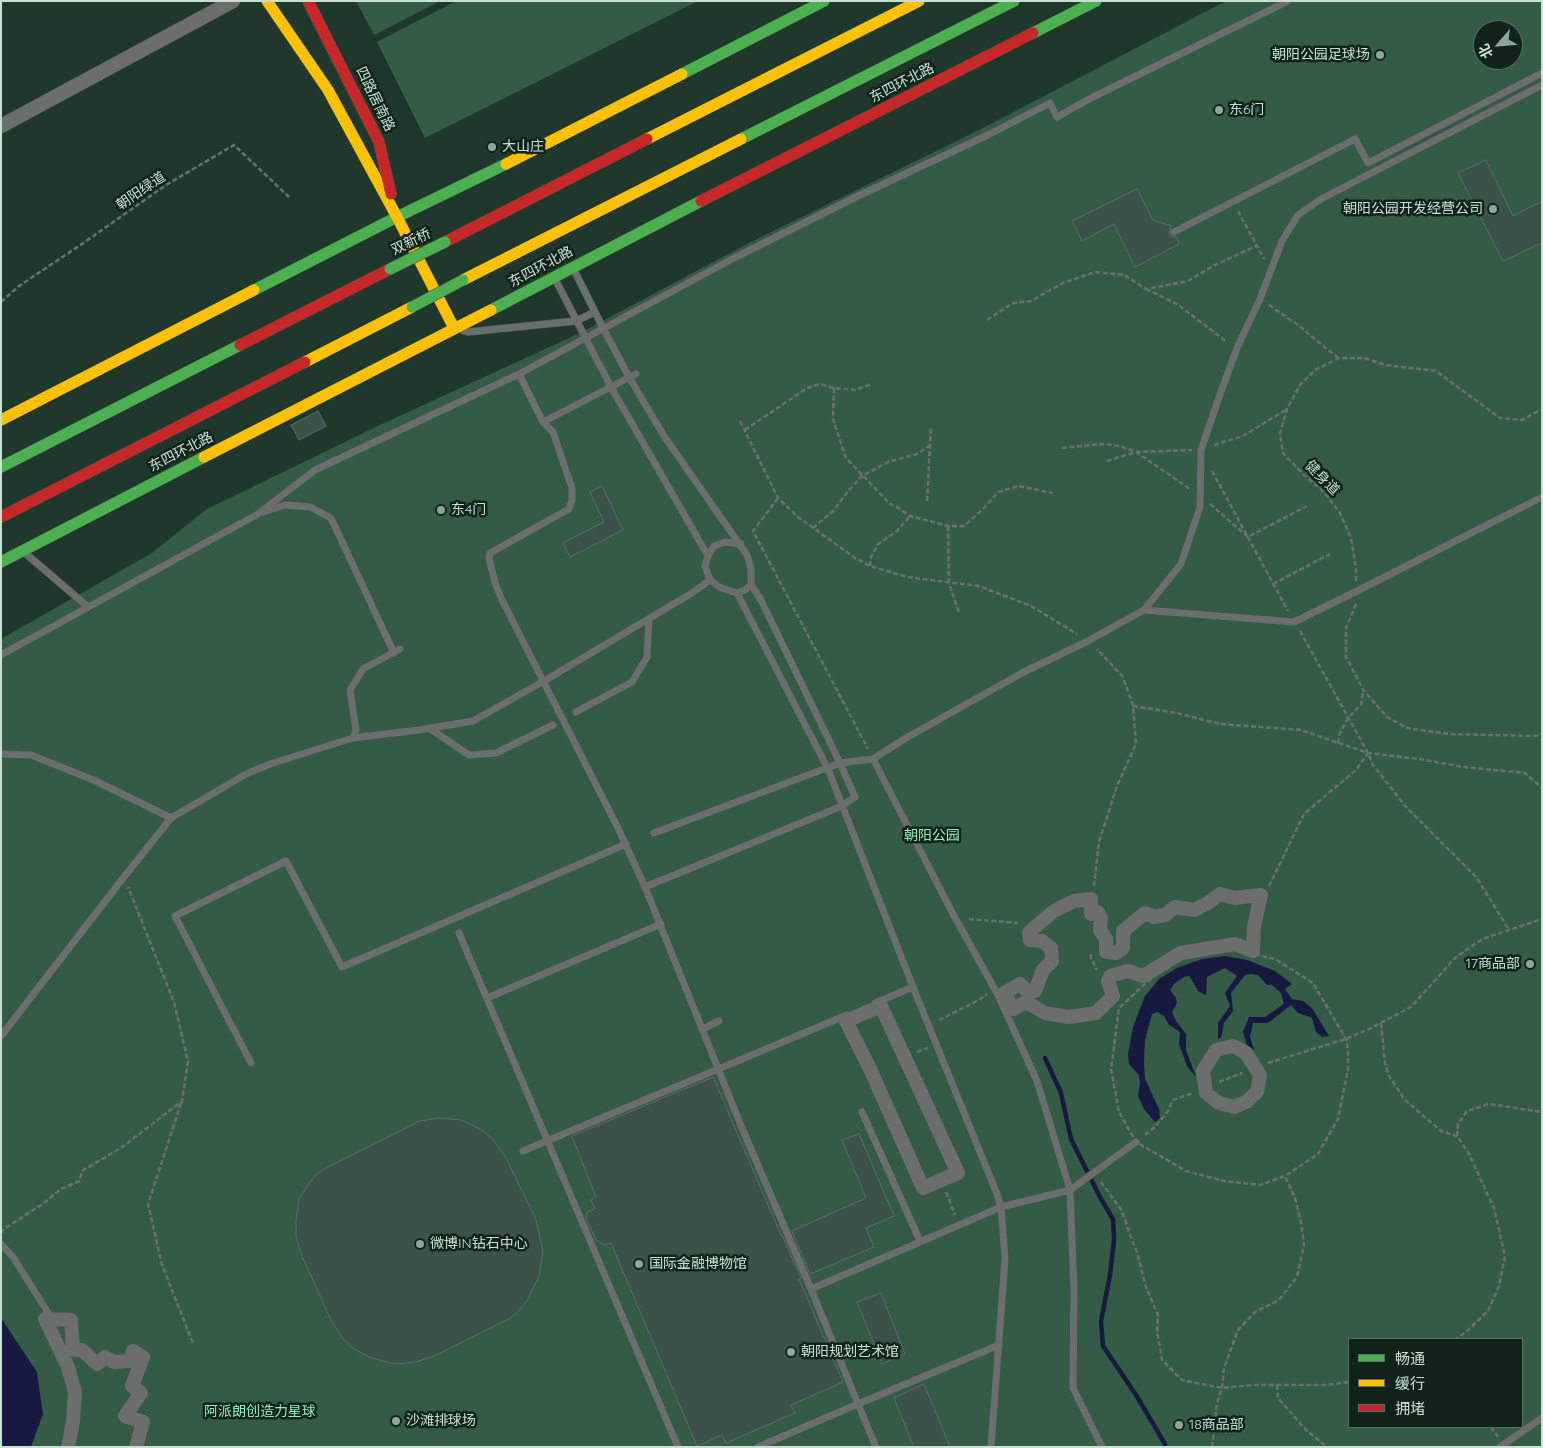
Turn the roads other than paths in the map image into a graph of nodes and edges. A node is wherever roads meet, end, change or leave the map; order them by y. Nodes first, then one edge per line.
1 (233, 1) edge
2 (267, 1) edge
3 (308, 1) edge
4 (824, 1) edge
5 (919, 1) edge
6 (1014, 1) edge
7 (1096, 1) edge
8 (1288, 1) edge
9 (1542, 73) edge
10 (1542, 86) edge
11 (1, 126) edge
12 (397, 217) junction
13 (1174, 232) dead end
14 (573, 267) junction
15 (554, 278) junction
16 (595, 312) junction
17 (576, 320) junction
18 (454, 328) junction
19 (602, 328) junction
20 (585, 337) junction
21 (519, 374) junction
22 (632, 376) junction
23 (610, 387) junction
24 (1, 420) edge
25 (543, 422) junction
26 (1, 466) edge
27 (1542, 497) edge
28 (258, 514) junction
29 (1, 517) edge
30 (741, 544) junction
31 (23, 551) junction
32 (708, 556) junction
33 (1, 562) edge
34 (710, 580) junction
35 (751, 585) junction
36 (736, 593) junction
37 (88, 607) junction
38 (1144, 610) junction
39 (649, 619) junction
40 (1, 655) edge
41 (544, 681) junction
42 (576, 712) dead end
43 (553, 725) dead end
44 (429, 728) junction
45 (353, 738) junction
46 (1, 754) edge
47 (873, 759) junction
48 (840, 763) junction
49 (828, 769) junction
50 (842, 806) junction
51 (171, 818) junction
52 (654, 833) dead end
53 (626, 844) junction
54 (645, 887) junction
55 (1042, 922) joint
56 (661, 924) junction
57 (459, 933) dead end
58 (913, 987) junction
59 (487, 998) junction
60 (719, 1021) dead end
61 (702, 1029) junction
62 (1, 1036) edge
63 (251, 1062) dead end
64 (1256, 1068) joint
65 (717, 1070) junction
66 (862, 1112) dead end
67 (548, 1140) junction
68 (1136, 1142) road end
69 (523, 1152) dead end
70 (942, 1180) joint
71 (1070, 1190) junction
72 (1001, 1207) junction
73 (920, 1241) junction
74 (1, 1244) edge
75 (811, 1289) junction
76 (52, 1319) junction
77 (999, 1345) junction
78 (858, 1404) junction
79 (1542, 1418) edge
80 (68, 1447) edge
81 (136, 1447) edge
82 (678, 1447) edge
83 (758, 1447) edge
84 (876, 1447) edge
85 (991, 1447) edge
86 (1102, 1447) edge
87 (1500, 1447) edge

1 - 11 street
2 - 12 main road
3 - 12 main road, 四路居南路
4 - 12 main road
5 - 26 main road, 双新桥, bridge
6 - 29 main road, 东四环北路, bridge
7 - 14 main road, 东四环北路
8 - 19 lane
9 - 13 lane
10 - 38 lane
12 - 18 main road
12 - 24 main road
14 - 15 main road, 东四环北路
14 - 16 lane
15 - 17 lane
15 - 18 main road, 东四环北路
16 - 17 lane
16 - 19 lane
17 - 18 lane
17 - 20 lane
18 - 31 main road, 东四环北路
19 - 20 lane
19 - 22 lane
20 - 21 lane
20 - 23 lane
21 - 25 lane
21 - 28 lane
22 - 23 lane
22 - 30 lane
23 - 25 lane
23 - 32 lane
25 - 41 lane
27 - 38 lane
28 - 37 lane
28 - 45 lane
30 - 32 lane
30 - 35 lane
31 - 33 main road, 东四环北路
31 - 37 lane
32 - 34 lane
34 - 36 lane
34 - 39 lane
35 - 36 lane
35 - 48 lane
36 - 49 lane
37 - 40 lane
38 - 47 lane
39 - 41 lane
39 - 42 lane
41 - 44 lane
41 - 53 lane
43 - 44 lane
44 - 45 lane
45 - 51 lane
46 - 51 lane
47 - 48 lane
47 - 71 lane
48 - 49 lane
48 - 50 lane
49 - 50 lane
49 - 52 lane
50 - 54 lane
50 - 58 lane
51 - 62 lane
53 - 54 lane
53 - 63 lane
54 - 56 lane
55 - 55 street
56 - 59 lane
56 - 61 lane
57 - 59 lane
58 - 65 lane
58 - 72 lane
59 - 67 lane
60 - 61 lane
61 - 65 lane
64 - 64 street
65 - 67 lane
65 - 75 lane
66 - 73 lane
67 - 69 lane
67 - 82 lane
68 - 71 lane
70 - 70 street
71 - 72 lane
71 - 86 lane
72 - 73 lane
72 - 77 lane
73 - 75 lane
74 - 76 lane
75 - 78 lane
76 - 80 street
76 - 81 street
77 - 78 lane
77 - 85 lane
78 - 83 lane
78 - 84 lane
79 - 87 lane

